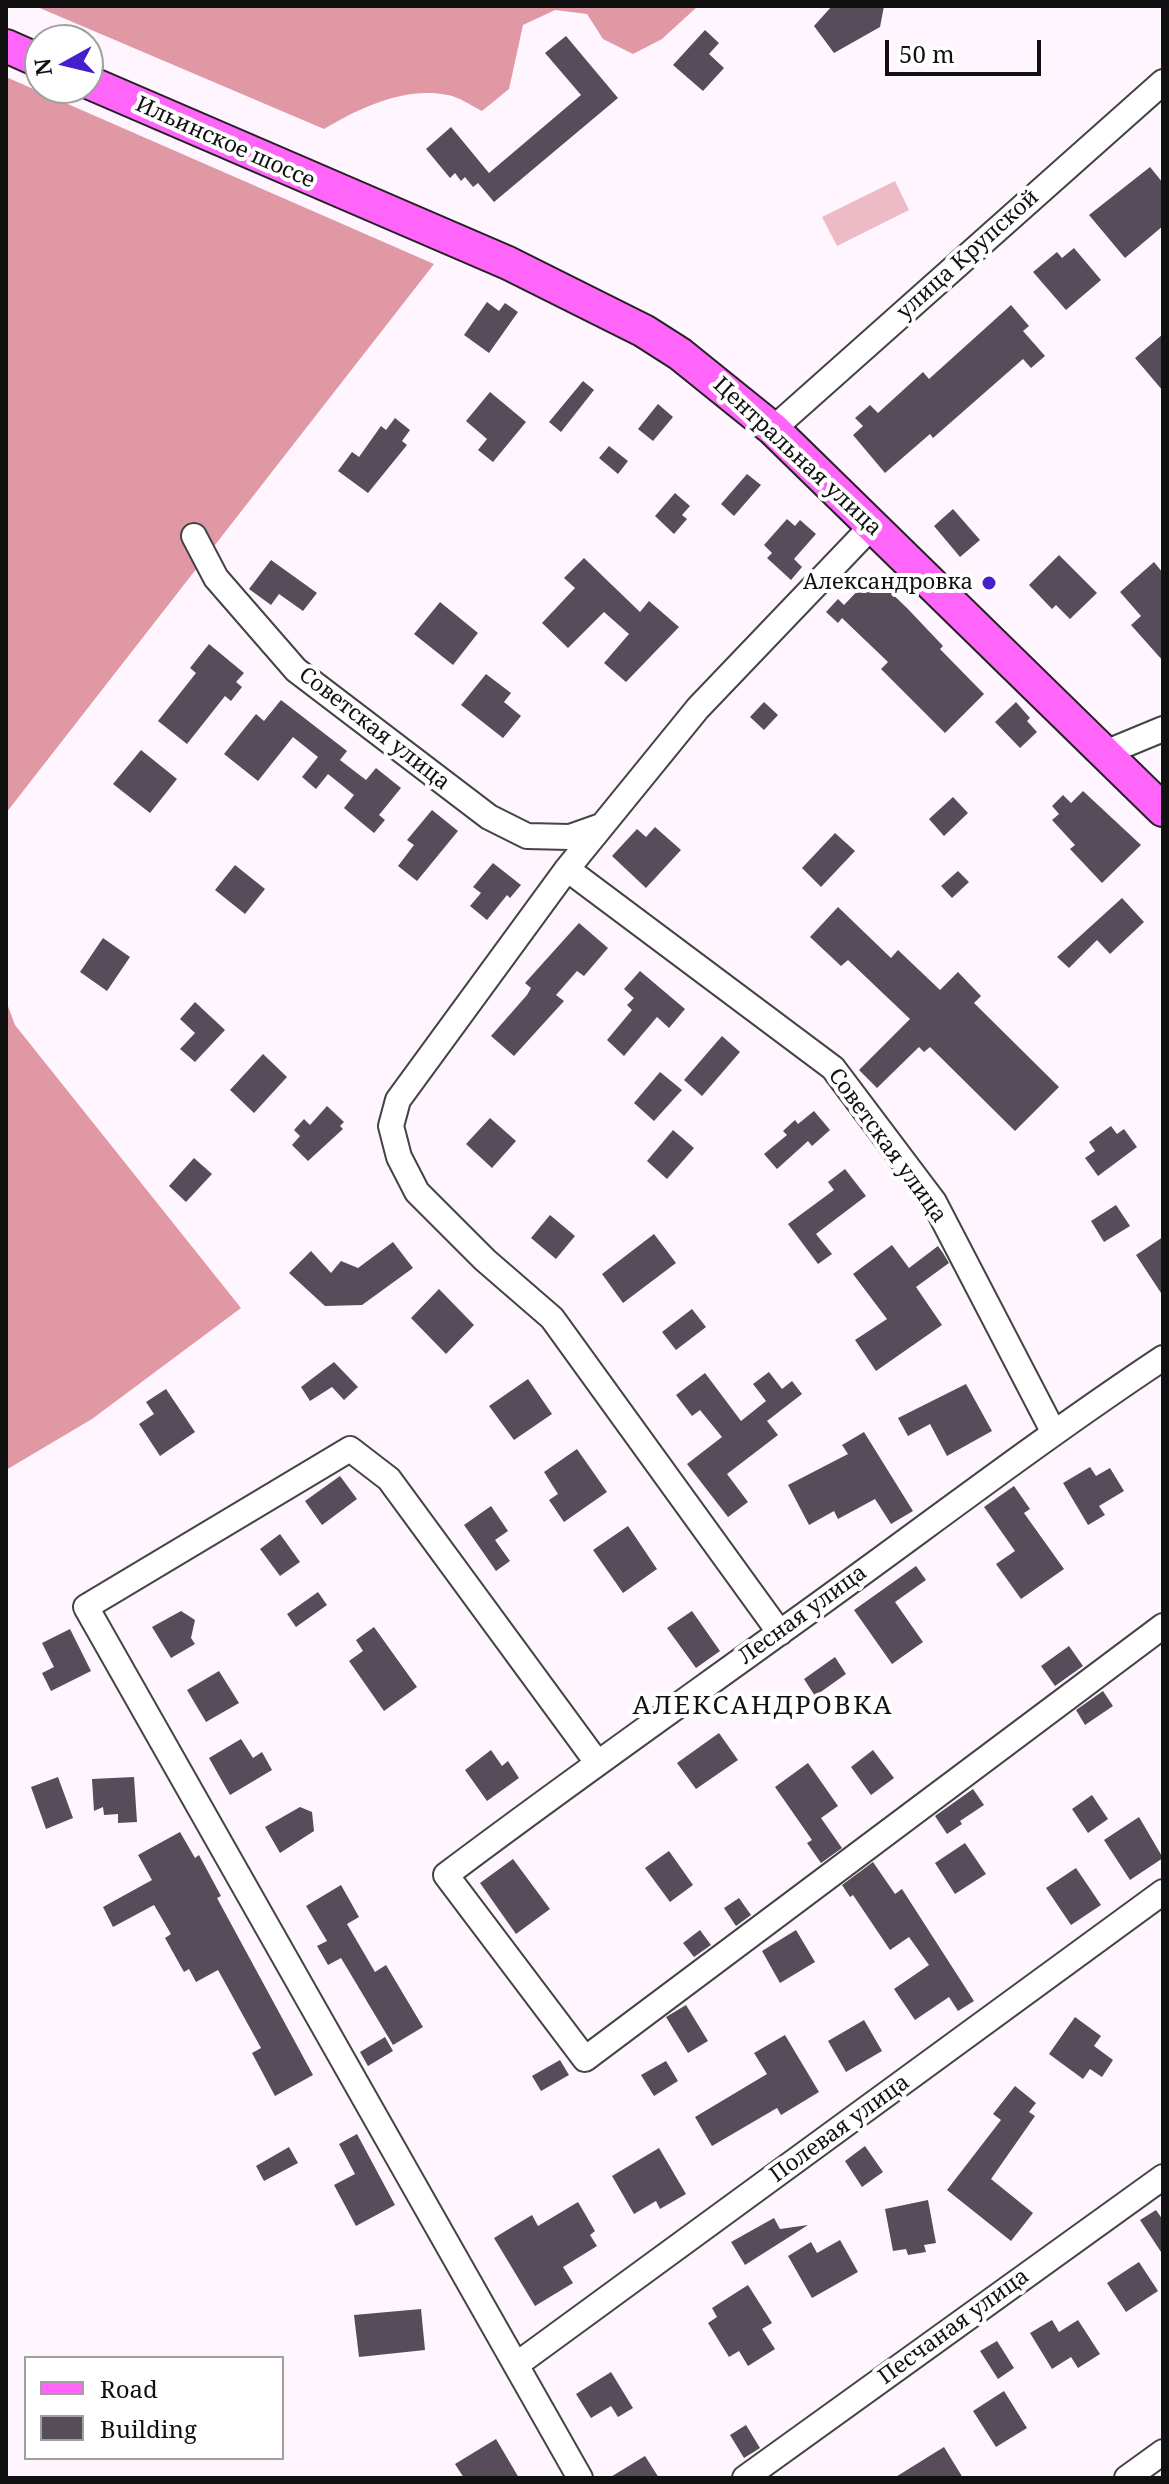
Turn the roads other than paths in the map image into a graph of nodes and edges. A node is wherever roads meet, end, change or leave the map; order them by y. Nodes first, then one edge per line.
1 (1163, 82) edge
2 (104, 89) edge
3 (362, 203) joint
4 (773, 429) junction
5 (872, 526) junction
6 (194, 536) dead end
7 (1163, 729) edge
8 (1105, 753) junction
9 (1163, 810) edge
10 (603, 826) junction
11 (567, 869) junction
12 (1163, 1358) edge
13 (1053, 1431) junction
14 (1163, 1626) edge
15 (780, 1633) junction
16 (596, 1761) junction
17 (1163, 1892) edge
18 (1163, 2177) edge
19 (516, 2365) junction
20 (1163, 2452) edge
21 (580, 2478) edge
22 (745, 2478) edge
23 (1127, 2478) edge

1 - 4 street, улица Крупской
2 - 3 main road, Ильинское шоссе
3 - 4 main road, Центральная улица
4 - 5 main road, Центральная улица
5 - 8 main road, Центральная улица
5 - 10 street
6 - 10 street, Советская улица
7 - 8 street
8 - 9 main road, Центральная улица
10 - 11 street
11 - 13 street, Советская улица
11 - 15 street
12 - 13 street, Лесная улица
13 - 15 street, Лесная улица
14 - 16 street, Лесная улица
15 - 16 street, Лесная улица
16 - 19 street
17 - 19 street, Полевая улица
18 - 22 street, Песчаная улица
19 - 21 street
20 - 23 street

